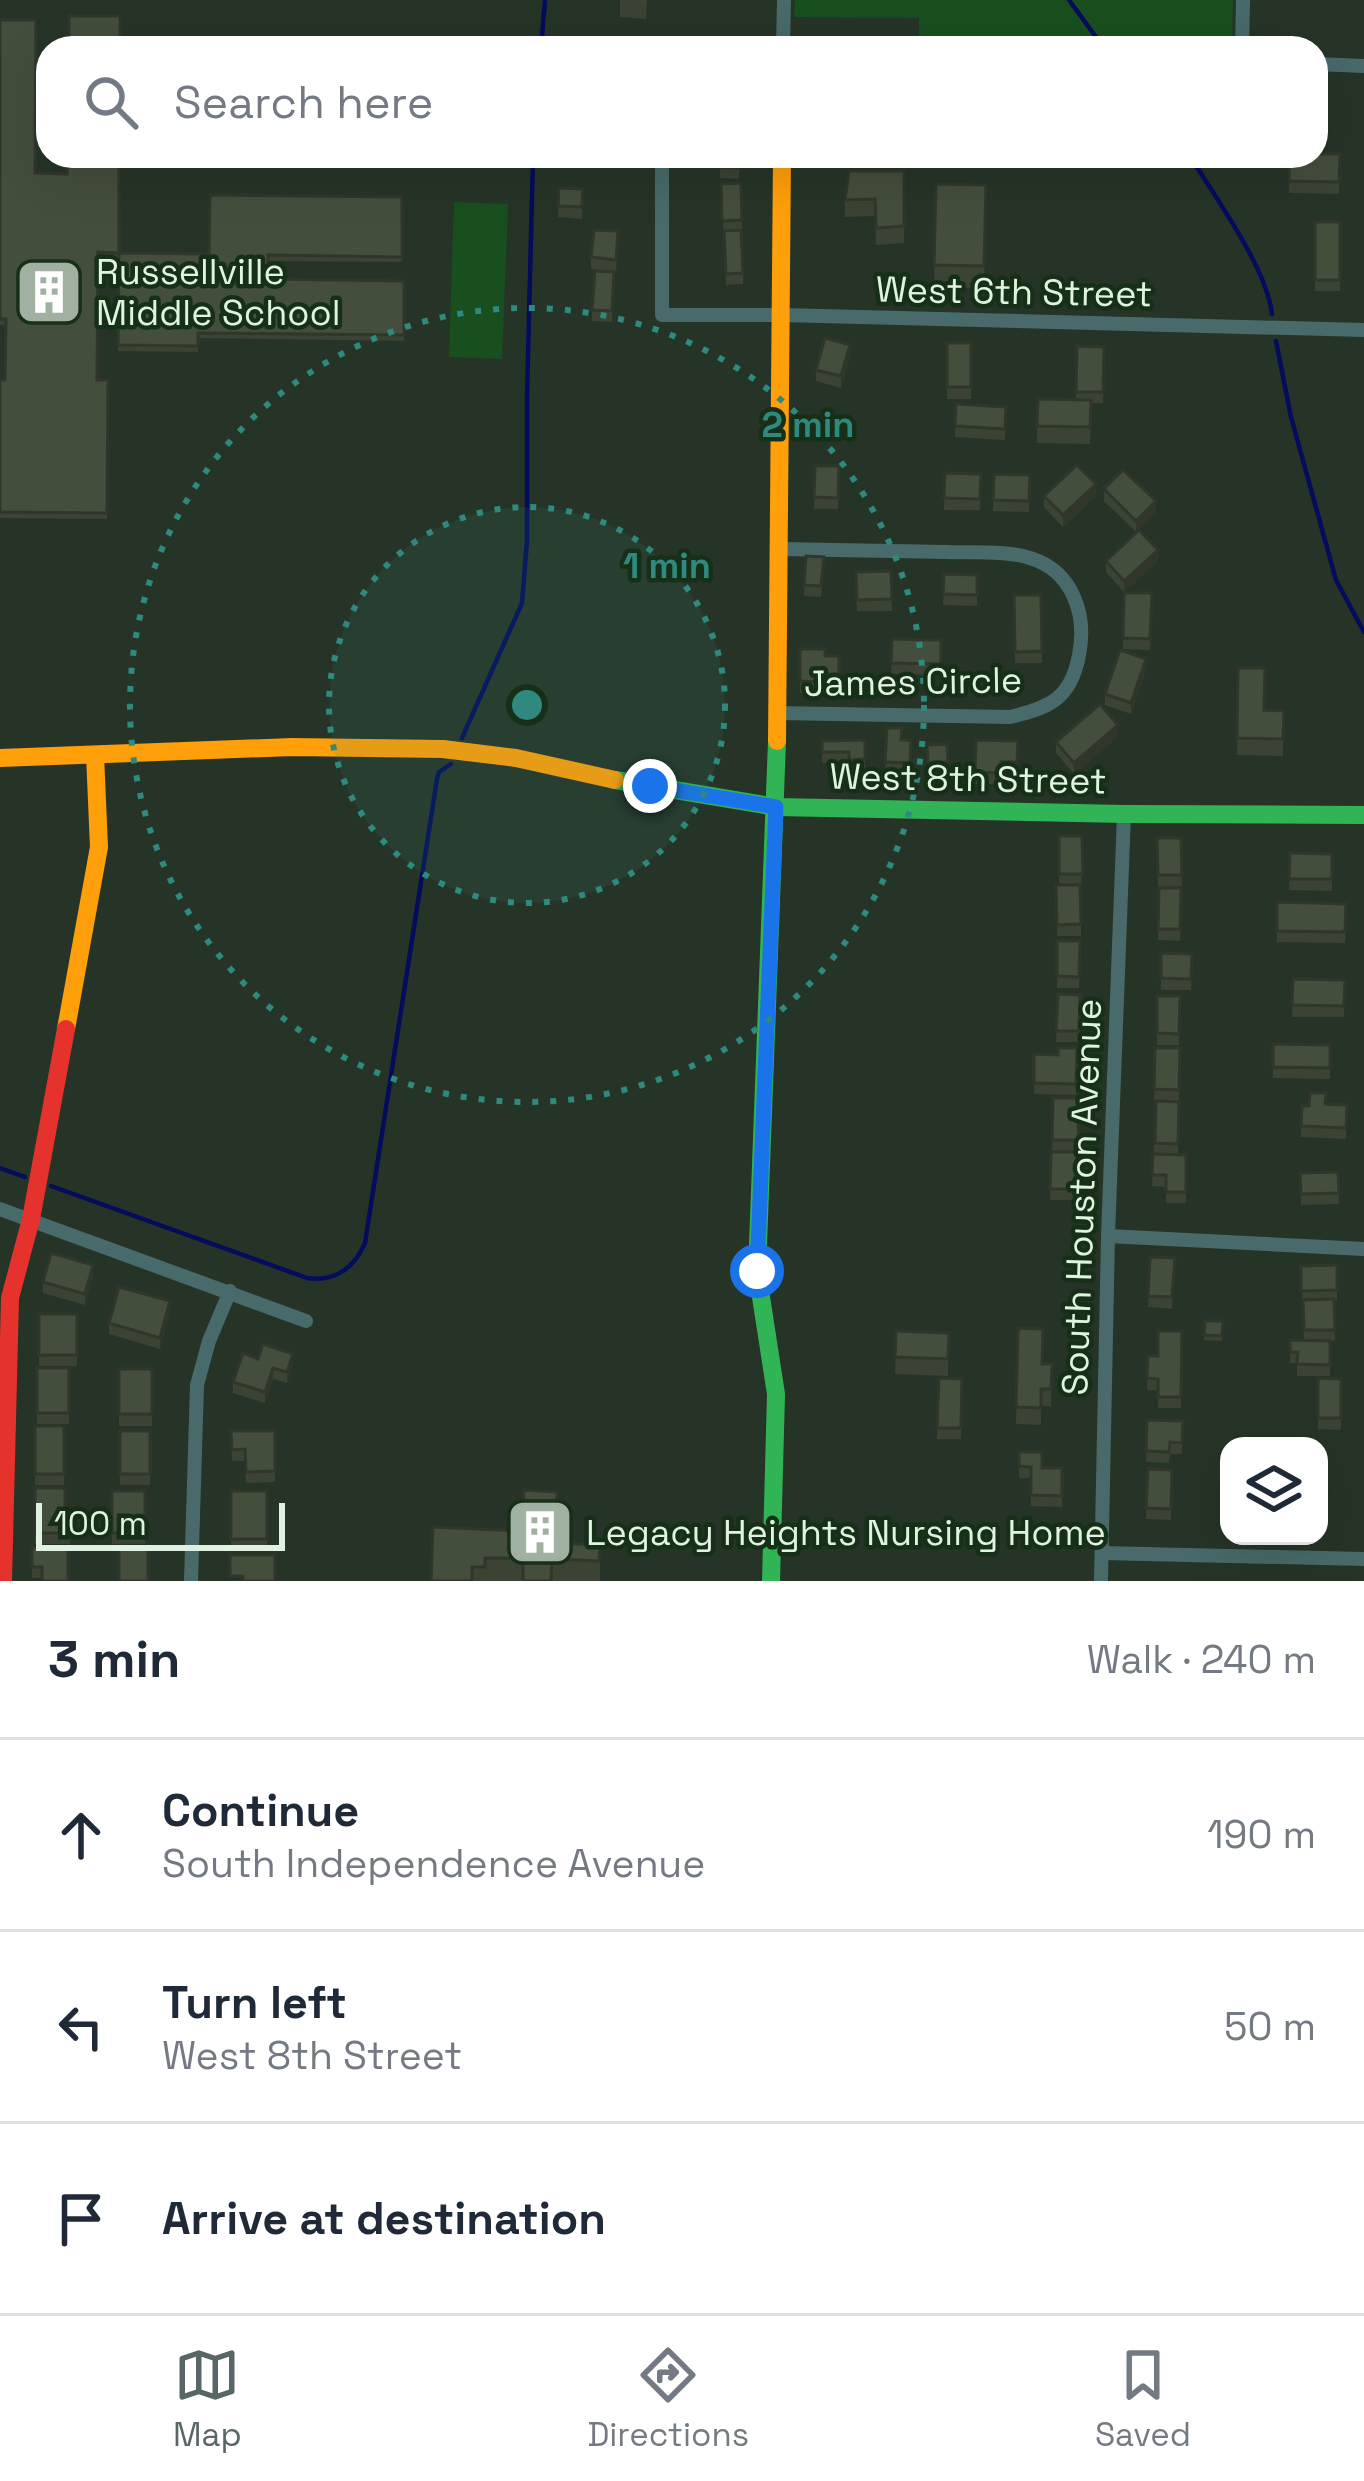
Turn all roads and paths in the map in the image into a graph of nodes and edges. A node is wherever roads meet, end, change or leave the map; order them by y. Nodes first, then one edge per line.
1 (784, 0) edge
2 (1243, 0) edge
3 (783, 36) edge
4 (1242, 36) edge
5 (1328, 64) edge
6 (1364, 66) edge
7 (662, 168) edge
8 (782, 168) edge
9 (781, 315) junction
10 (1364, 330) edge
11 (779, 549) junction
12 (776, 713) junction
13 (95, 755) junction
14 (0, 758) edge
15 (776, 807) junction
16 (1124, 814) junction
17 (1364, 815) edge
18 (0, 1209) edge
19 (31, 1219) junction
20 (1108, 1236) junction
21 (1364, 1249) edge
22 (230, 1291) junction
23 (306, 1321) dead end
24 (1102, 1553) junction
25 (1364, 1559) edge
26 (3, 1581) edge
27 (191, 1581) edge
28 (771, 1581) edge
29 (1101, 1581) edge

1 - 3 street
2 - 4 street
5 - 6 street
7 - 9 street, West 6th Street
8 - 9 street
9 - 10 street, West 6th Street
9 - 11 street
11 - 12 street
11 - 12 street, James Circle
12 - 15 street
13 - 14 street, West 8th Street
13 - 15 street, West 8th Street
13 - 19 street
15 - 16 street, West 8th Street
15 - 28 street
16 - 17 street, West 8th Street
16 - 20 street, South Houston Avenue
18 - 19 street
19 - 22 street
19 - 26 street
20 - 21 street
20 - 24 street, South Houston Avenue
22 - 23 street
22 - 27 street
24 - 25 street
24 - 29 street, South Houston Avenue

